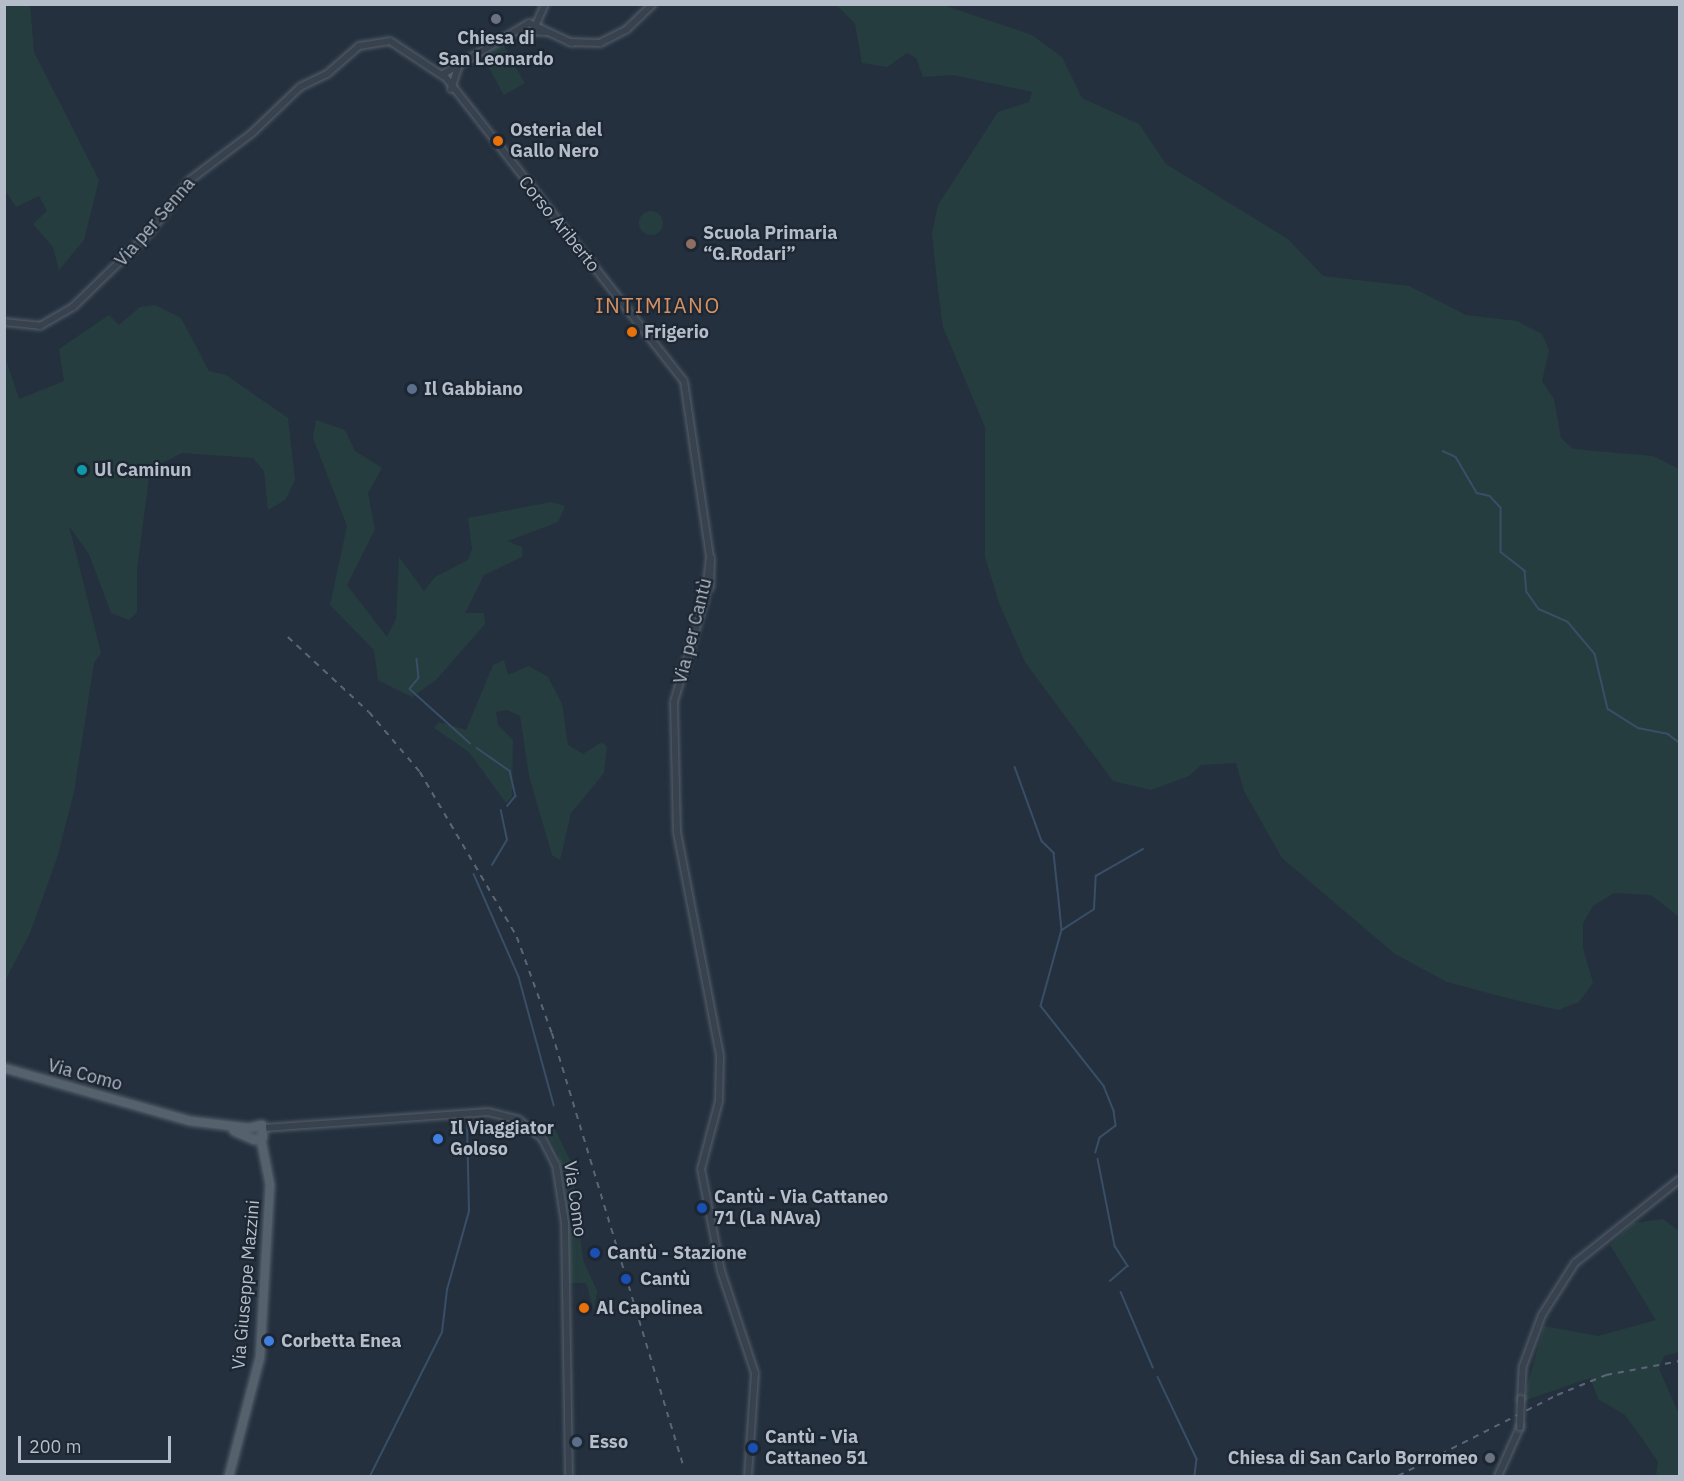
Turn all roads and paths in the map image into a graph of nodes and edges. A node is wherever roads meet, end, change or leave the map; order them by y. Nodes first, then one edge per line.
1 (545, 4) edge
2 (653, 4) edge
3 (537, 22) junction
4 (519, 31) junction
5 (510, 33) junction
6 (572, 43) junction
7 (449, 74) junction
8 (4, 322) edge
9 (644, 330) joint
10 (4, 1068) edge
11 (257, 1135) junction
12 (1680, 1179) edge
13 (229, 1476) edge
14 (569, 1476) edge
15 (748, 1476) edge
16 (1498, 1476) edge

1 - 3 street
2 - 6 street
3 - 4 street
3 - 5 street
3 - 6 street
4 - 5 street
4 - 6 street
5 - 7 street
7 - 8 street, Via per Senna
7 - 9 street, Corso Ariberto
9 - 15 street, Via per Cantù
10 - 11 main road, Via Como
11 - 13 main road, Via Giuseppe Mazzini
11 - 14 street, Via Como
12 - 16 street, bridge

